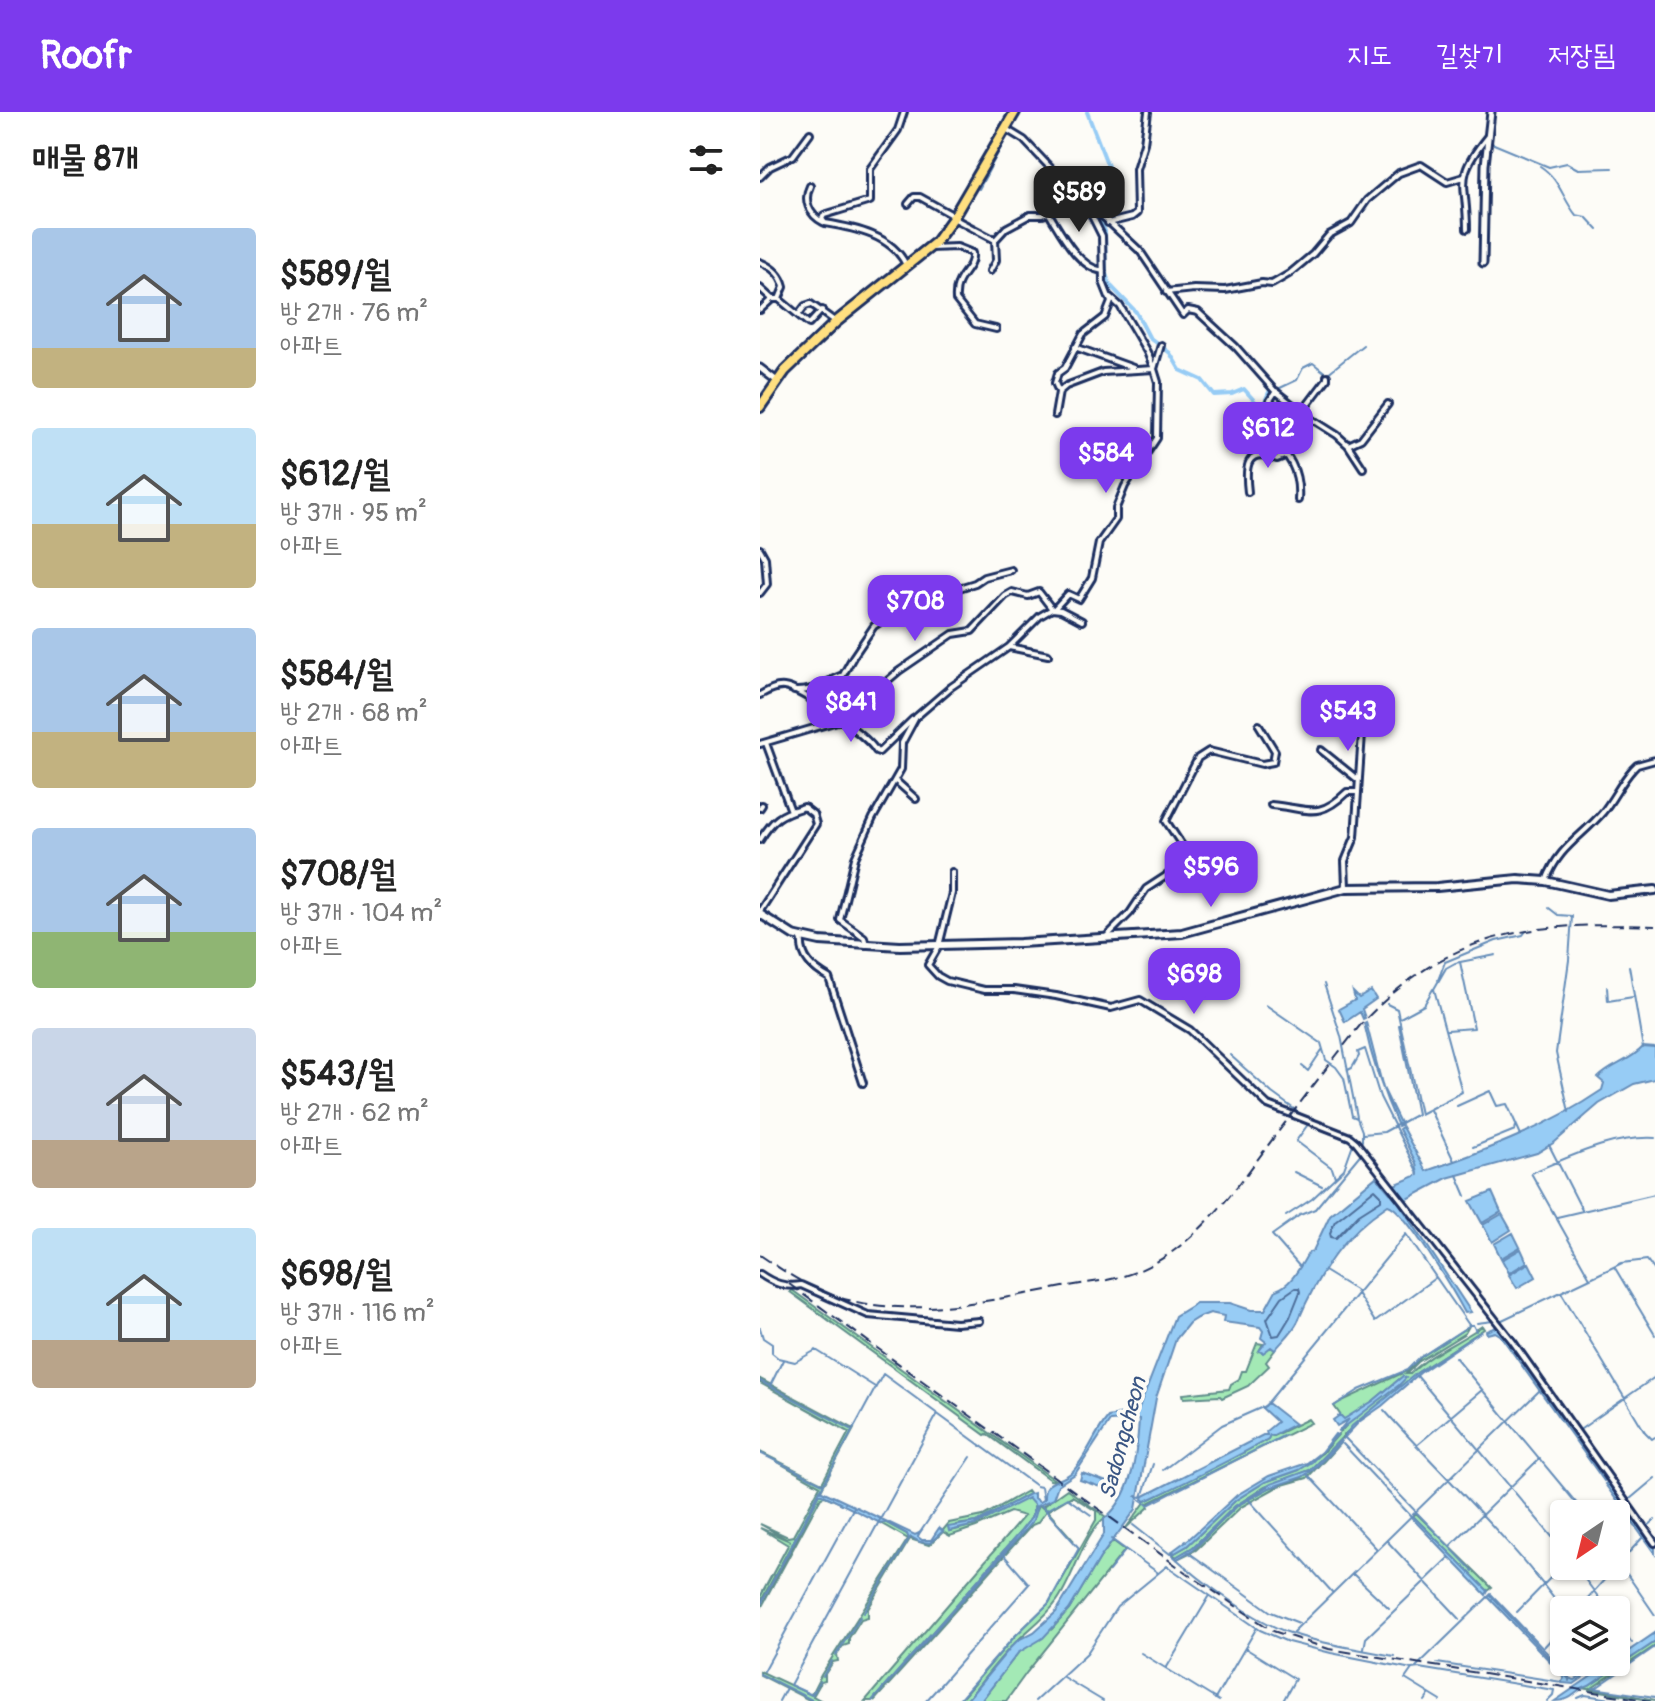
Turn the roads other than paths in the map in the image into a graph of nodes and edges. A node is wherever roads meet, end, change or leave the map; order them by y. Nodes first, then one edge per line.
1 (904, 112) edge
2 (1015, 112) edge
3 (1148, 112) edge
4 (1491, 112) edge
5 (1006, 129) junction
6 (810, 133) dead end
7 (1487, 137) junction
8 (760, 177) edge
9 (1464, 177) junction
10 (810, 186) dead end
11 (1082, 200) junction
12 (908, 204) dead end
13 (1048, 212) junction
14 (954, 217) junction
15 (825, 223) junction
16 (1108, 223) junction
17 (1467, 229) dead end
18 (995, 240) junction
19 (929, 248) junction
20 (760, 262) edge
21 (1483, 263) dead end
22 (906, 268) junction
23 (990, 271) dead end
24 (1103, 271) junction
25 (760, 288) edge
26 (1166, 292) junction
27 (1110, 297) junction
28 (772, 299) junction
29 (779, 299) junction
30 (760, 310) edge
31 (822, 310) junction
32 (799, 314) junction
33 (836, 322) junction
34 (996, 329) dead end
35 (1075, 347) junction
36 (1160, 347) dead end
37 (760, 368) edge
38 (1154, 369) junction
39 (1139, 371) junction
40 (1327, 376) dead end
41 (777, 381) junction
42 (1274, 390) junction
43 (1059, 392) junction
44 (1388, 404) dead end
45 (760, 407) edge
46 (1302, 412) junction
47 (1055, 415) dead end
48 (1348, 445) junction
49 (1287, 455) junction
50 (1363, 468) dead end
51 (1248, 492) dead end
52 (1298, 500) dead end
53 (760, 549) edge
54 (1011, 570) dead end
55 (760, 593) edge
56 (1054, 608) junction
57 (1082, 621) dead end
58 (1009, 647) junction
59 (1048, 655) dead end
60 (794, 691) junction
61 (760, 695) edge
62 (1364, 704) dead end
63 (916, 717) junction
64 (841, 720) junction
65 (1259, 725) dead end
66 (763, 743) edge
67 (1321, 750) dead end
68 (1655, 760) edge
69 (1357, 779) junction
70 (896, 781) junction
71 (1357, 792) junction
72 (916, 799) dead end
73 (1271, 805) dead end
74 (791, 811) junction
75 (760, 840) edge
76 (952, 872) dead end
77 (1546, 881) junction
78 (1346, 888) junction
79 (1655, 890) edge
80 (760, 912) edge
81 (1106, 937) junction
82 (802, 938) junction
83 (866, 945) junction
84 (939, 946) junction
85 (863, 1083) dead end
86 (760, 1274) edge
87 (979, 1321) dead end
88 (1655, 1543) edge

1 - 15 street
2 - 5 main road
3 - 16 street
4 - 7 street
5 - 11 street
5 - 14 main road
6 - 8 street
7 - 9 street
7 - 21 street
9 - 17 street
9 - 26 street
10 - 15 street
11 - 13 street
11 - 16 street
11 - 24 street
12 - 14 street
13 - 18 street
13 - 24 street
14 - 18 street
14 - 19 main road
15 - 22 street
16 - 26 street
18 - 23 street
19 - 22 main road
19 - 34 street
20 - 29 street
22 - 33 main road
24 - 27 street
25 - 28 street
26 - 42 street
27 - 35 street
27 - 38 street
28 - 29 street
28 - 30 street
29 - 32 street
31 - 32 street
31 - 32 street
31 - 33 street
33 - 41 main road
35 - 39 street
35 - 43 street
36 - 38 street
37 - 41 street
38 - 39 street
38 - 56 street
39 - 43 street
40 - 46 street
41 - 45 main road
42 - 46 street
42 - 49 street
43 - 47 street
44 - 48 street
46 - 48 street
48 - 50 street
49 - 51 street
49 - 52 street
53 - 55 street
54 - 60 street
56 - 57 street
56 - 58 street
56 - 64 street
58 - 59 street
58 - 63 street
60 - 61 street
60 - 64 street
62 - 69 street
63 - 64 street
63 - 70 street
64 - 66 street
65 - 81 street
66 - 74 street
67 - 69 street
68 - 77 street
69 - 71 street
70 - 72 street
70 - 83 street
71 - 73 street
71 - 78 street
74 - 75 street
74 - 80 street
76 - 84 street
77 - 78 main road
77 - 79 main road
78 - 81 main road
80 - 82 main road
81 - 84 main road
82 - 83 main road
82 - 85 street
83 - 84 main road
84 - 88 street
86 - 87 street

